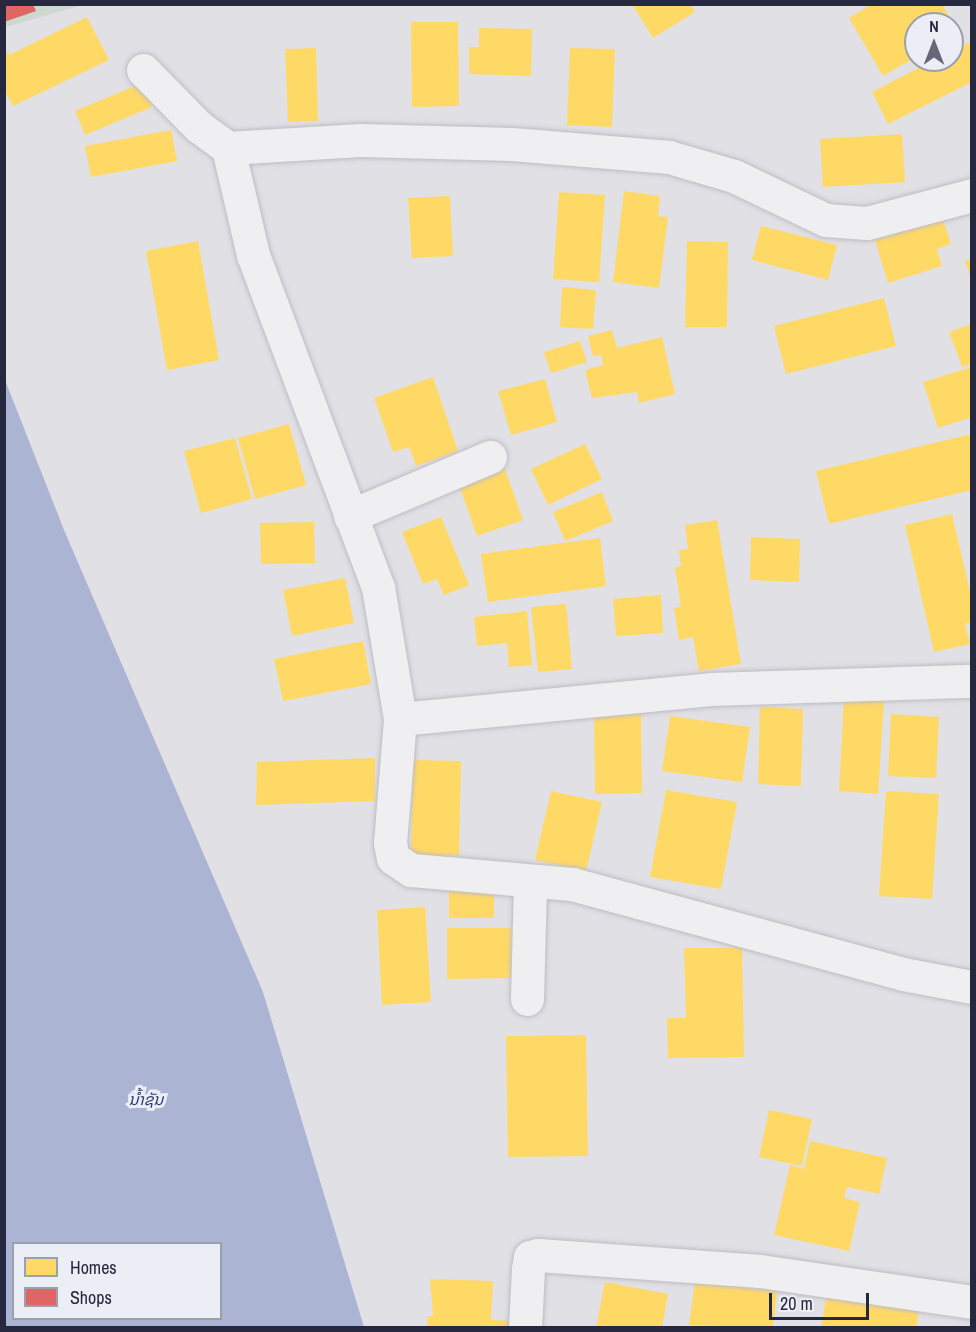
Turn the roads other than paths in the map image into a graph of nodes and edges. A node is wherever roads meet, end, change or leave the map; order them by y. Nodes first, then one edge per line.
1 (143, 70) dead end
2 (228, 148) junction
3 (972, 195) edge
4 (490, 457) dead end
5 (350, 516) junction
6 (972, 681) edge
7 (400, 719) junction
8 (530, 881) junction
9 (972, 987) edge
10 (526, 999) dead end
11 (972, 1302) edge
12 (525, 1328) edge

1 - 2 street
2 - 3 street
2 - 5 street
4 - 5 street
5 - 7 street
6 - 7 street
7 - 8 street
8 - 9 street
8 - 10 street
11 - 12 street

